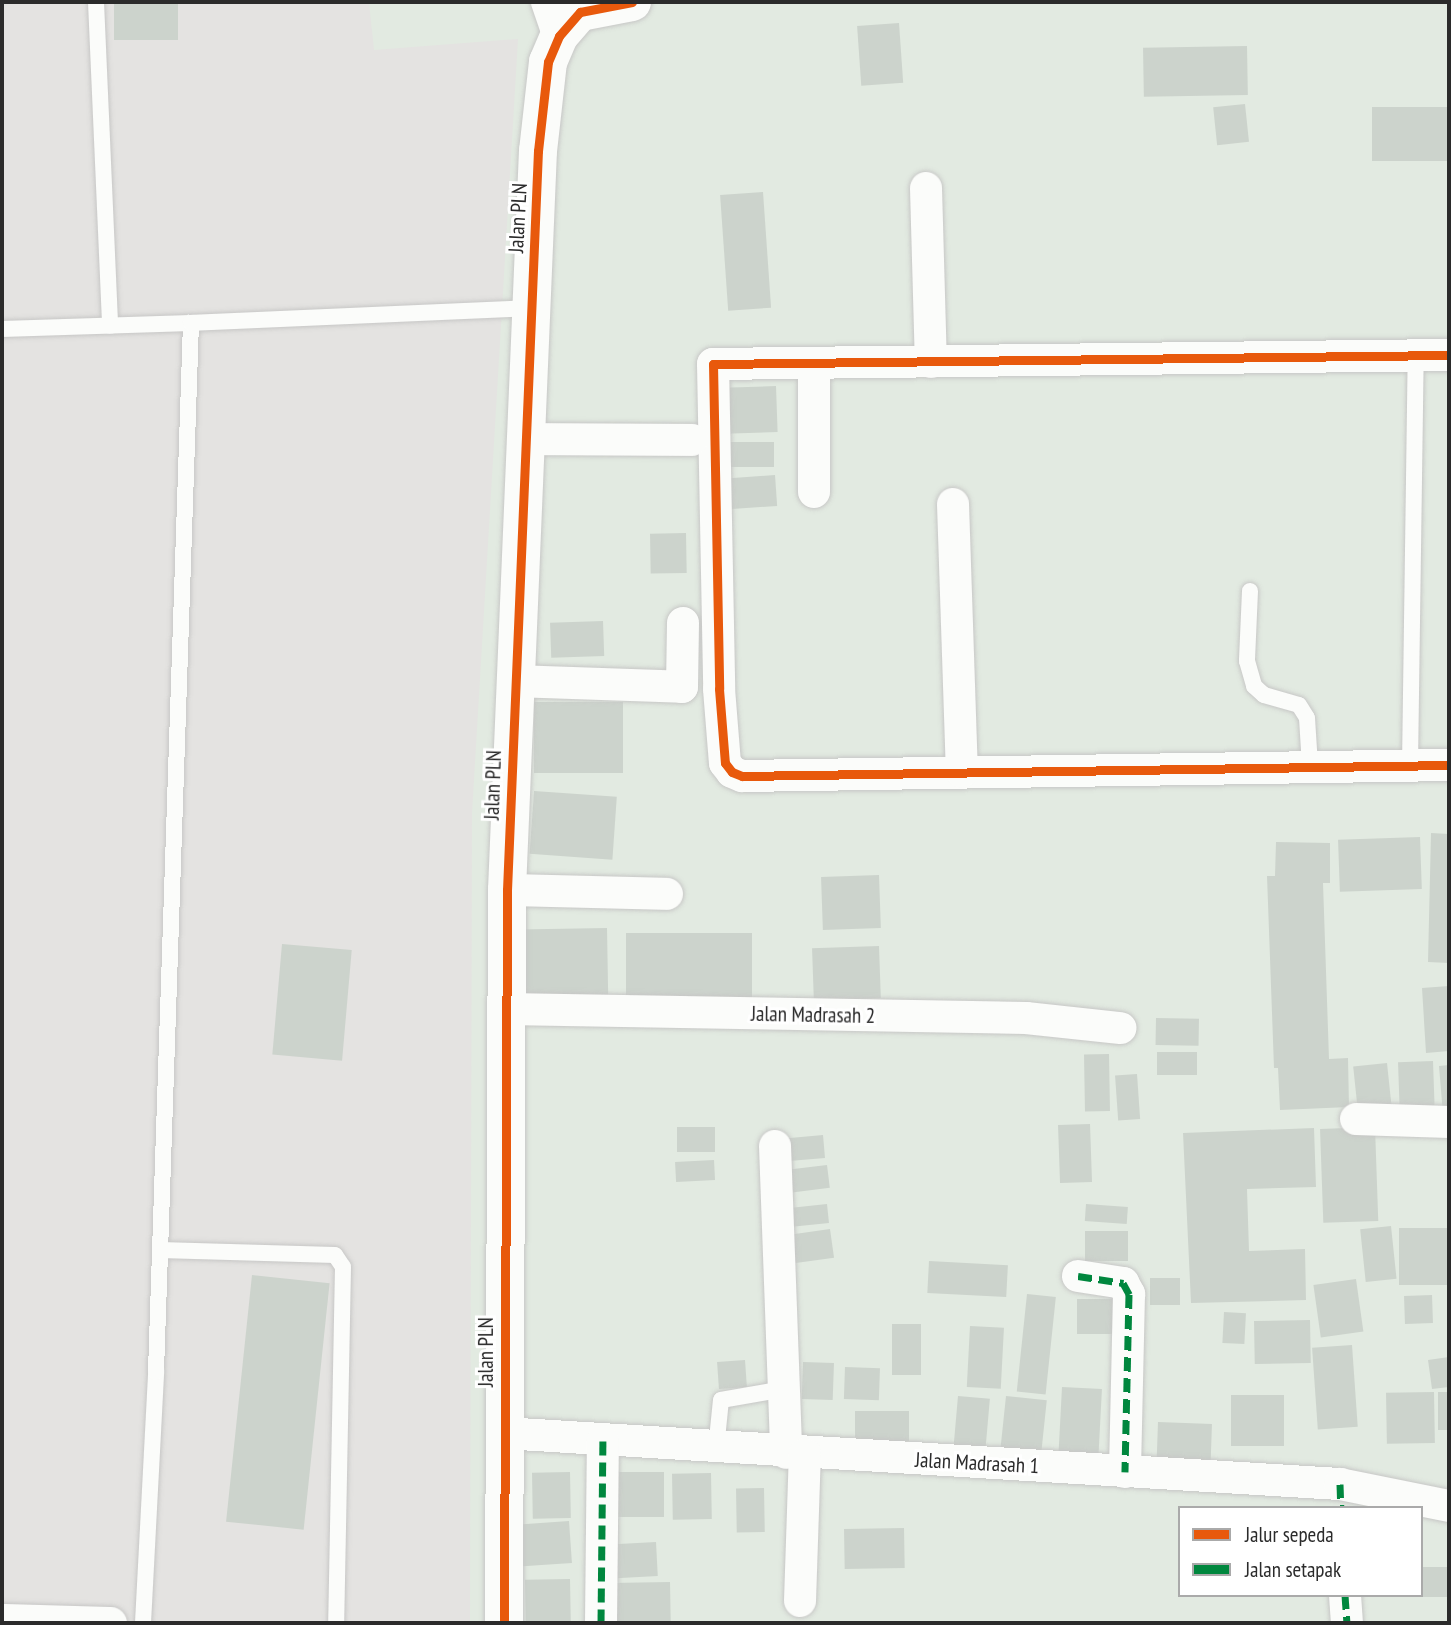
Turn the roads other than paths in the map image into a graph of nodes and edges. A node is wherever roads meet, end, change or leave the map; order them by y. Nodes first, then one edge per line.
1 (96, 2) edge
2 (632, 2) edge
3 (553, 19) edge
4 (926, 188) dead end
5 (531, 308) junction
6 (191, 323) junction
7 (110, 326) junction
8 (2, 330) edge
9 (1449, 355) edge
10 (1416, 356) junction
11 (931, 362) junction
12 (814, 363) junction
13 (526, 439) junction
14 (692, 440) dead end
15 (814, 492) dead end
16 (953, 504) dead end
17 (1250, 591) dead end
18 (683, 623) dead end
19 (514, 681) junction
20 (1410, 765) junction
21 (1449, 765) edge
22 (1310, 766) junction
23 (962, 772) junction
24 (507, 890) junction
25 (667, 894) dead end
26 (506, 1009) junction
27 (1120, 1028) dead end
28 (1356, 1119) dead end
29 (1449, 1122) edge
30 (775, 1146) dead end
31 (160, 1250) junction
32 (1077, 1276) dead end
33 (784, 1389) junction
34 (503, 1433) junction
35 (603, 1441) junction
36 (716, 1449) junction
37 (795, 1453) junction
38 (1125, 1472) junction
39 (1341, 1496) edge
40 (1449, 1506) edge
41 (1345, 1597) edge
42 (800, 1601) dead end
43 (2, 1620) edge
44 (111, 1623) edge
45 (143, 1623) edge
46 (336, 1623) edge
47 (504, 1623) edge
48 (601, 1623) edge
49 (1347, 1623) edge

1 - 7 lane
2 - 3 street, Jalan PLN
3 - 5 street, Jalan PLN
4 - 11 street
5 - 6 lane
5 - 13 street, Jalan PLN
6 - 7 lane
6 - 31 lane
7 - 8 lane
9 - 10 street
10 - 11 street
10 - 20 lane
11 - 12 street
12 - 15 street
12 - 23 street
13 - 14 street
13 - 19 street, Jalan PLN
16 - 23 street
17 - 22 lane
18 - 19 street
19 - 24 street, Jalan PLN
20 - 21 street
20 - 22 street
22 - 23 street
24 - 25 street
24 - 26 street, Jalan PLN
26 - 27 street, Jalan Madrasah 2
26 - 34 street, Jalan PLN
28 - 29 street
30 - 33 street
31 - 45 lane
31 - 46 lane
32 - 38 street
33 - 36 lane
33 - 37 street
34 - 35 street, Jalan Madrasah 1
34 - 47 street, Jalan PLN
35 - 36 street, Jalan Madrasah 1
35 - 48 street
36 - 37 street, Jalan Madrasah 1
37 - 38 street, Jalan Madrasah 1
37 - 42 street
38 - 39 street, Jalan Madrasah 1
39 - 40 street, Jalan Madrasah 1
41 - 49 street
43 - 44 street

